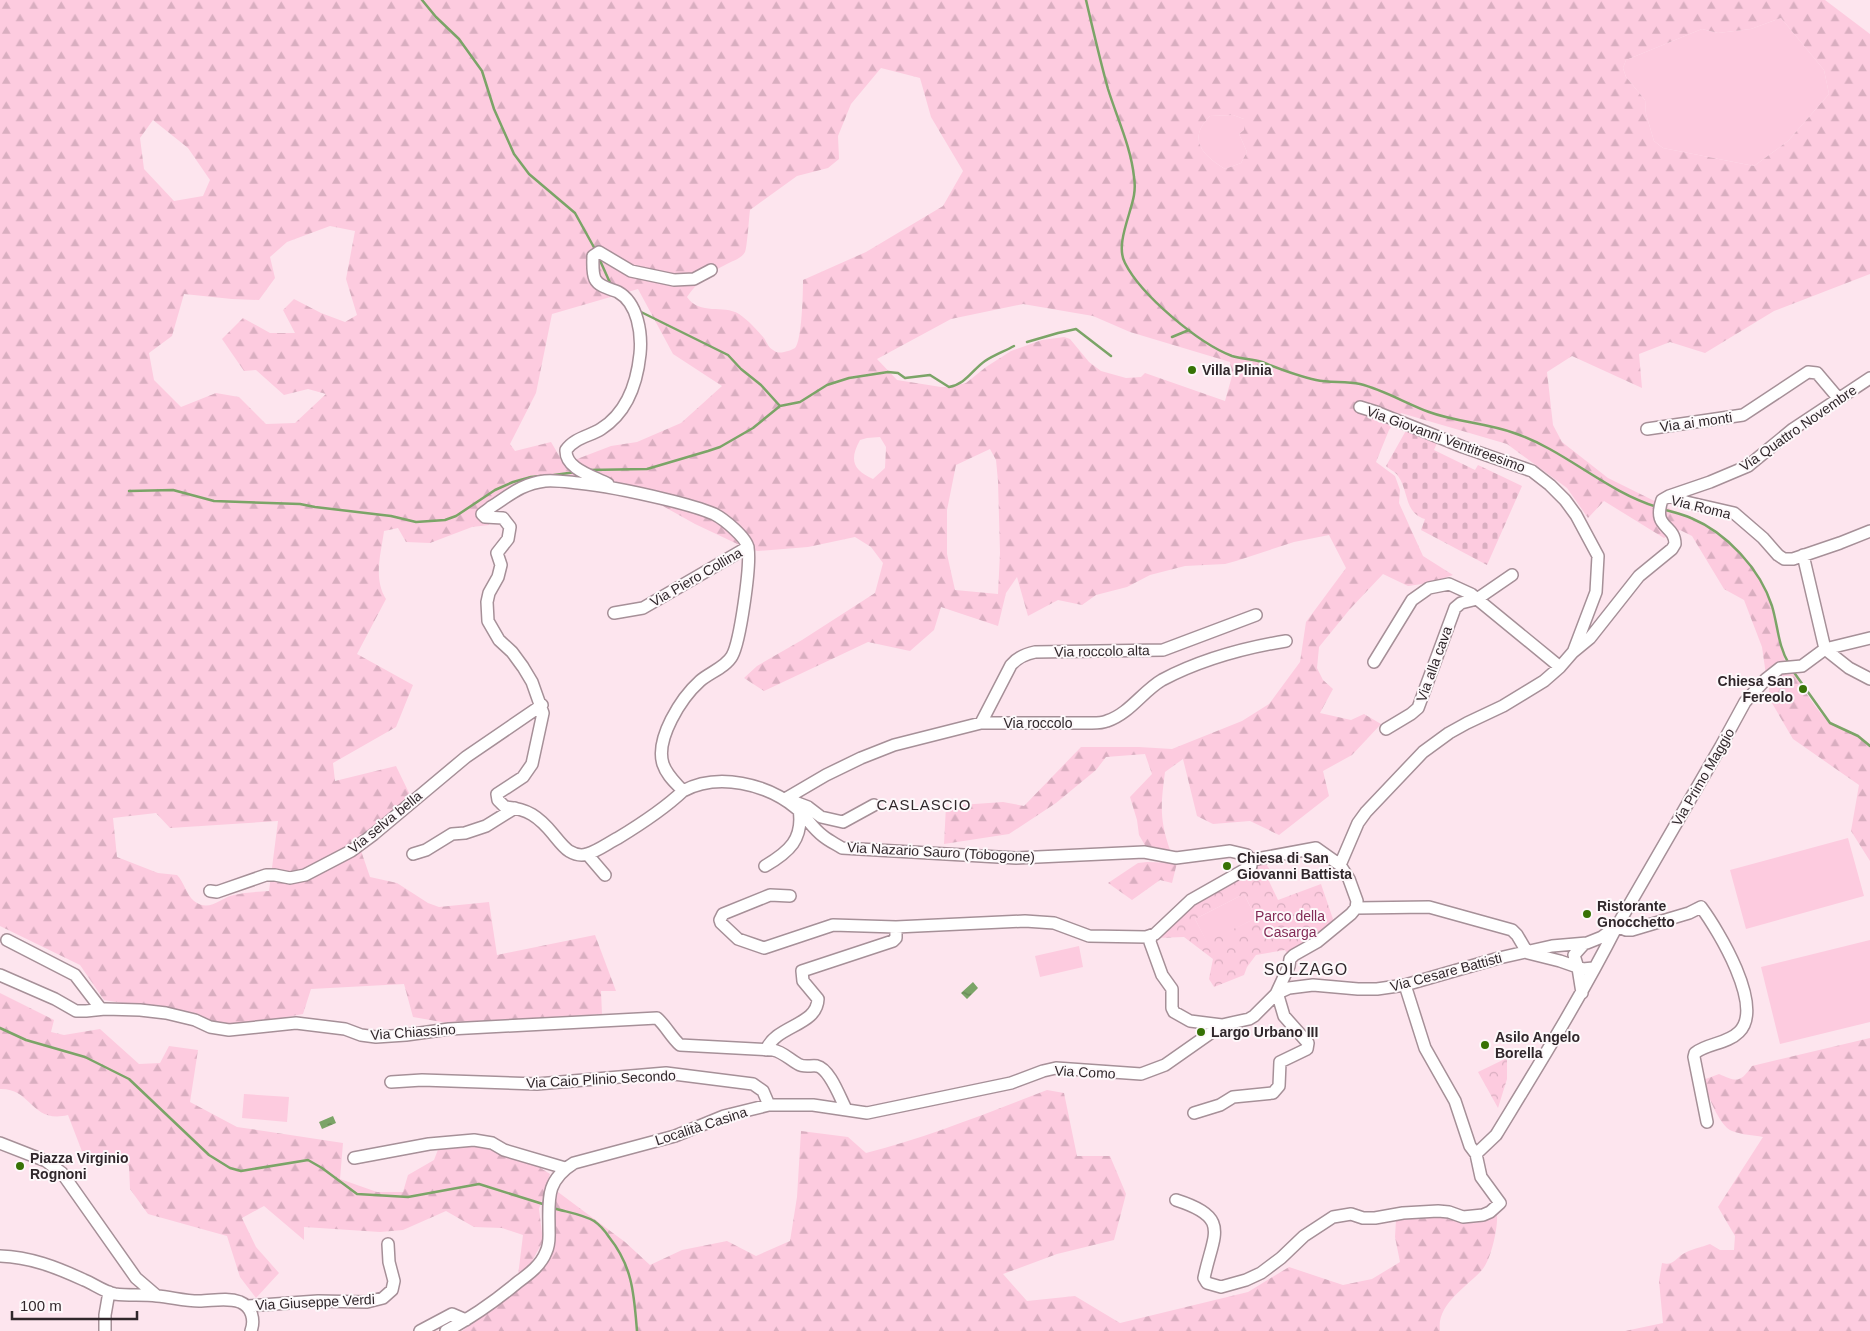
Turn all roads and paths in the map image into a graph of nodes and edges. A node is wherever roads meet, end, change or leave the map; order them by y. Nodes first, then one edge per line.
1 (711, 270) dead end
2 (1870, 378) edge
3 (1839, 399) junction
4 (1360, 407) dead end
5 (1647, 429) dead end
6 (614, 487) junction
7 (1663, 502) junction
8 (1870, 531) edge
9 (748, 547) junction
10 (1803, 555) junction
11 (1512, 575) dead end
12 (1477, 599) junction
13 (614, 613) dead end
14 (1256, 615) dead end
15 (1870, 638) edge
16 (1286, 641) dead end
17 (1825, 649) junction
18 (1574, 652) junction
19 (1374, 662) dead end
20 (1560, 667) junction
21 (1870, 679) edge
22 (542, 705) junction
23 (981, 723) junction
24 (1386, 728) dead end
25 (684, 791) junction
26 (785, 799) junction
27 (874, 804) dead end
28 (515, 808) junction
29 (798, 809) junction
30 (413, 854) dead end
31 (587, 854) junction
32 (1251, 860) junction
33 (1340, 865) junction
34 (765, 866) dead end
35 (605, 875) dead end
36 (210, 891) dead end
37 (790, 896) dead end
38 (1356, 908) junction
39 (1617, 926) junction
40 (896, 927) junction
41 (1151, 936) junction
42 (7, 940) dead end
43 (1583, 944) junction
44 (1527, 952) junction
45 (1596, 964) junction
46 (1578, 968) junction
47 (0, 975) edge
48 (1405, 985) junction
49 (1582, 993) junction
50 (1276, 994) junction
51 (101, 1009) junction
52 (1222, 1025) junction
53 (766, 1050) junction
54 (391, 1082) dead end
55 (769, 1105) junction
56 (846, 1109) junction
57 (1194, 1113) dead end
58 (1706, 1122) dead end
59 (0, 1143) edge
60 (1476, 1154) junction
61 (354, 1158) dead end
62 (565, 1168) junction
63 (1176, 1200) dead end
64 (388, 1244) dead end
65 (0, 1256) edge
66 (136, 1278) junction
67 (109, 1292) junction
68 (121, 1294) junction
69 (157, 1296) junction
70 (248, 1306) junction
71 (466, 1320) junction
72 (105, 1331) edge
73 (251, 1331) edge
74 (420, 1331) edge
75 (446, 1331) edge

1 - 6 street
2 - 3 street, Via Quattro Novembre
3 - 5 street, Via ai monti
3 - 7 street, Via Quattro Novembre
4 - 18 street, Via Giovanni Ventitreesimo
6 - 9 street
6 - 22 street
7 - 10 street, Via Roma
7 - 18 street
8 - 10 street, Via Roma
9 - 13 street, Via Piero Collina
9 - 25 street
10 - 17 street
11 - 12 street, Via alla cava
12 - 19 street
12 - 20 street
12 - 24 street, Via alla cava
14 - 23 street, Via roccolo alta
15 - 17 street, Via Primo Maggio
16 - 23 street, Via roccolo
17 - 21 street
17 - 39 street, Via Primo Maggio
18 - 20 street
20 - 33 street
22 - 28 street
22 - 36 street, Via selva bella
23 - 26 street, Via roccolo
25 - 26 street, Via Nazario Sauro (Tobogone)
25 - 31 street
26 - 27 street
26 - 29 street, Via Nazario Sauro (Tobogone)
28 - 30 street
28 - 31 street
29 - 32 street, Via Nazario Sauro (Tobogone)
29 - 34 street
31 - 35 street
32 - 33 street
32 - 41 street
33 - 38 street
37 - 40 street
38 - 44 street
38 - 50 street
39 - 43 street, Via Primo Maggio
39 - 45 street, Via Primo Maggio
39 - 58 street
40 - 41 street
40 - 53 street
41 - 52 street
42 - 51 street
43 - 44 street, Via Cesare Battisti
43 - 45 street
43 - 46 street
44 - 46 street, Via Cesare Battisti
44 - 48 street, Via Cesare Battisti
45 - 46 street
45 - 49 street, Via Primo Maggio
46 - 49 street
47 - 51 street, Via Chiassino
48 - 50 street, Via Cesare Battisti
48 - 60 street
49 - 60 street, Via Primo Maggio
50 - 52 street, Via Como
50 - 57 street
51 - 53 street, Via Chiassino
52 - 56 street, Via Como
53 - 56 street
54 - 55 street, Via Caio Plinio Secondo
55 - 56 street, Località Casina
55 - 62 street, Località Casina
59 - 66 street
60 - 63 street
61 - 62 street
62 - 71 street
64 - 70 street, Via Giuseppe Verdi
65 - 67 street
66 - 68 street
66 - 69 street
67 - 68 street
67 - 72 street
68 - 69 street
69 - 70 street
70 - 73 street
71 - 74 street
71 - 75 street

